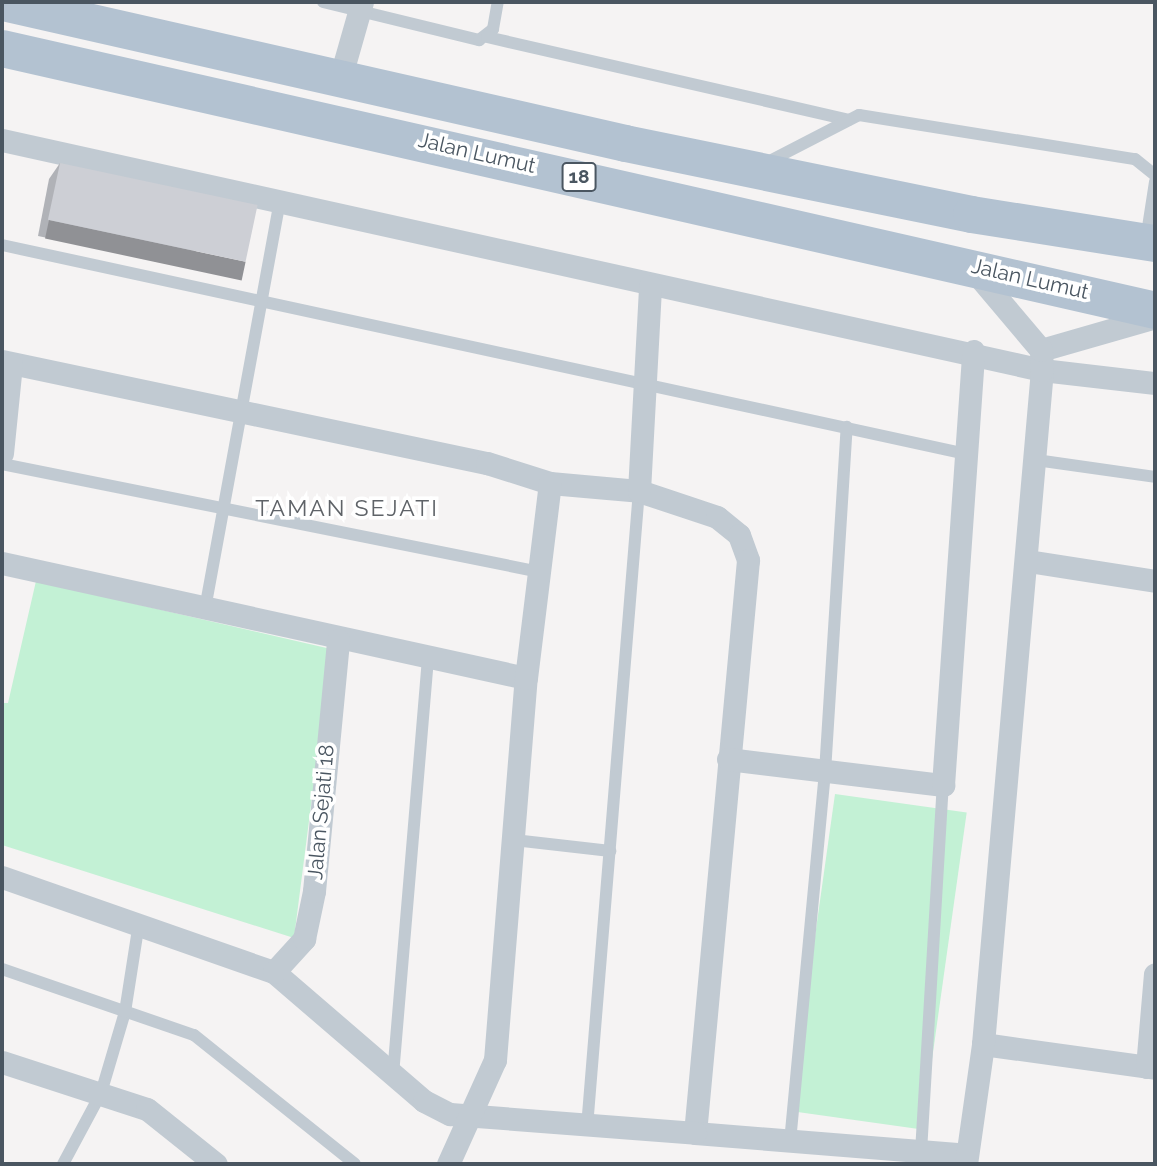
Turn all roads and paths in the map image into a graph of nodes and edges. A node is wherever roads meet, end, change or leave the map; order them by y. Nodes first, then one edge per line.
1 (3, 2) edge
2 (323, 2) edge
3 (498, 2) edge
4 (361, 6) edge
5 (100, 13) edge
6 (487, 37) junction
7 (2, 48) edge
8 (340, 79) junction
9 (849, 120) junction
10 (2, 140) edge
11 (755, 170) junction
12 (1155, 174) edge
13 (1155, 181) edge
14 (280, 200) junction
15 (1150, 243) edge
16 (2, 245) edge
17 (967, 265) junction
18 (650, 286) junction
19 (265, 302) junction
20 (1155, 310) edge
21 (1155, 317) edge
22 (973, 351) junction
23 (1042, 360) junction
24 (7, 362) edge
25 (1155, 383) edge
26 (644, 387) junction
27 (245, 414) junction
28 (847, 427) junction
29 (2, 453) edge
30 (966, 454) junction
31 (1036, 460) junction
32 (2, 464) edge
33 (1155, 477) edge
34 (550, 483) junction
35 (639, 491) junction
36 (222, 508) junction
37 (1028, 561) junction
38 (2, 563) edge
39 (540, 572) junction
40 (1155, 581) edge
41 (205, 609) junction
42 (338, 640) junction
43 (428, 655) junction
44 (526, 678) junction
45 (727, 760) junction
46 (825, 772) junction
47 (943, 785) junction
48 (514, 840) junction
49 (610, 851) junction
50 (2, 877) edge
51 (139, 923) junction
52 (2, 969) edge
53 (274, 972) junction
54 (1155, 974) edge
55 (125, 1012) junction
56 (983, 1044) junction
57 (2, 1062) edge
58 (1151, 1067) edge
59 (393, 1075) junction
60 (101, 1093) junction
61 (468, 1120) junction
62 (587, 1127) junction
63 (695, 1133) junction
64 (790, 1142) junction
65 (921, 1152) junction
66 (966, 1160) edge
67 (63, 1164) edge
68 (216, 1164) edge
69 (355, 1164) edge
70 (449, 1164) edge

1 - 5 main road, Jalan Lumut / 18
2 - 4 lane
3 - 6 lane
4 - 6 lane
4 - 8 street
5 - 8 main road, Jalan Lumut / 18
6 - 9 lane
7 - 17 main road, Jalan Lumut / 18
8 - 11 main road, Jalan Lumut / 18
9 - 11 lane
9 - 12 lane
10 - 14 street
11 - 15 main road, Jalan Lumut / 18
13 - 15 lane
14 - 18 street
14 - 19 lane
16 - 19 lane
17 - 20 main road, Jalan Lumut / 18
17 - 23 street
18 - 22 street
18 - 26 street
19 - 26 lane
19 - 27 lane
21 - 23 street
22 - 23 street
22 - 30 street
23 - 25 street
23 - 31 street
24 - 27 street
24 - 29 street
26 - 28 lane
26 - 35 street
27 - 34 street
27 - 36 lane
28 - 30 lane
28 - 46 lane
30 - 47 street
31 - 33 lane
31 - 37 street
32 - 36 lane
34 - 35 street
34 - 39 street
35 - 45 street
35 - 49 lane
36 - 39 lane
36 - 41 lane
37 - 40 street
37 - 56 street
38 - 41 street
39 - 44 street
41 - 42 street
42 - 43 street
42 - 53 street, Jalan Sejati 18
43 - 44 street
43 - 59 lane
44 - 48 street
45 - 46 street
45 - 63 street
46 - 47 street
46 - 64 lane
47 - 65 lane
48 - 49 lane
48 - 61 street
49 - 62 lane
50 - 51 street
51 - 53 street
51 - 55 lane
52 - 55 lane
53 - 59 street
54 - 58 street
55 - 60 lane
55 - 69 lane
56 - 58 street
56 - 66 street
57 - 60 street
59 - 61 street
60 - 67 lane
60 - 68 street
61 - 62 street
61 - 70 street
62 - 63 street
63 - 64 street
64 - 65 street
65 - 66 street

